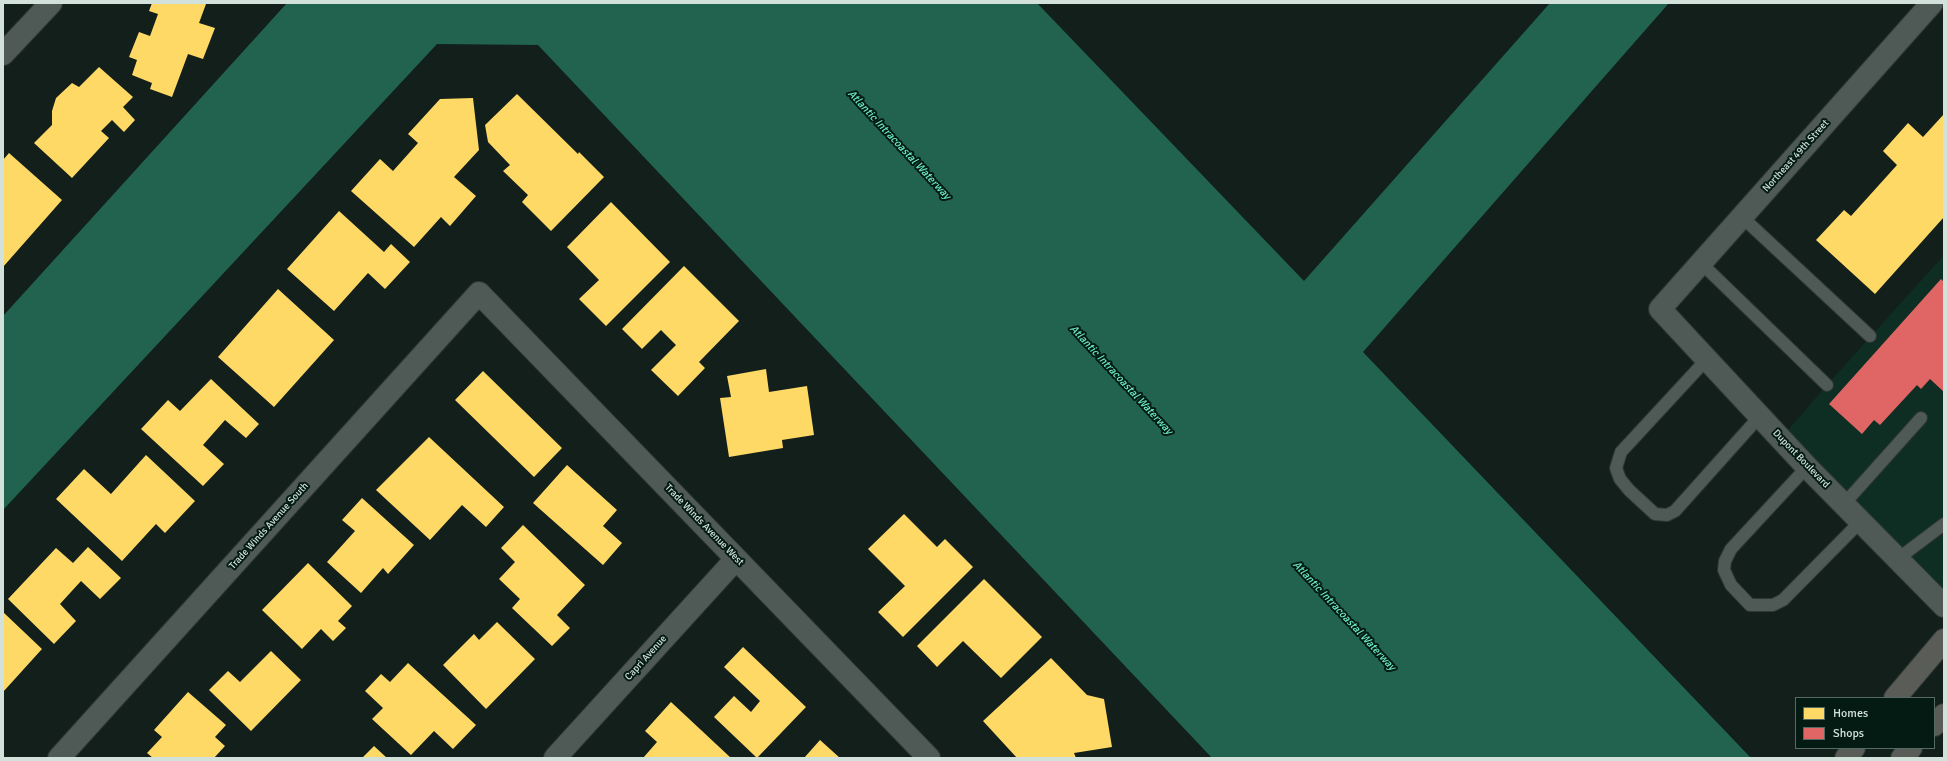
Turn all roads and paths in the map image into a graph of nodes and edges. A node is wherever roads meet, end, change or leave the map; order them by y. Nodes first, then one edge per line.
1 (50, 3) edge
2 (1932, 3) edge
3 (3, 54) edge
4 (1742, 217) junction
5 (1701, 263) junction
6 (479, 293) joint
7 (1660, 308) joint
8 (1870, 336) dead end
9 (1707, 359) junction
10 (1827, 384) dead end
11 (1760, 416) junction
12 (1921, 418) dead end
13 (1807, 467) junction
14 (1844, 504) junction
15 (1861, 520) junction
16 (1944, 524) edge
17 (1899, 558) junction
18 (736, 559) junction
19 (1944, 606) edge
20 (1944, 640) edge
21 (1896, 697) edge
22 (1944, 715) edge
23 (1935, 724) edge
24 (1853, 749) edge
25 (1910, 749) edge
26 (59, 758) edge
27 (556, 758) edge
28 (930, 758) edge
29 (1846, 758) edge
30 (1902, 758) edge

1 - 3 street
2 - 4 street, Northeast 49th Street
4 - 5 street, Northeast 49th Street
4 - 8 lane
5 - 7 street, Northeast 49th Street
5 - 10 lane
6 - 18 street, Trade Winds Avenue West
6 - 26 street, Trade Winds Avenue South
7 - 9 street, Dupont Boulevard
9 - 11 street, Dupont Boulevard
9 - 11 lane
11 - 13 street, Dupont Boulevard
12 - 14 lane
13 - 14 street, Dupont Boulevard
13 - 15 lane
14 - 15 street, Dupont Boulevard
15 - 17 street, Dupont Boulevard
16 - 17 lane
17 - 19 street, Dupont Boulevard
18 - 27 street, Capri Avenue
18 - 28 street, Trade Winds Avenue West
20 - 21 main road
22 - 23 main road
24 - 29 main road
25 - 30 main road

